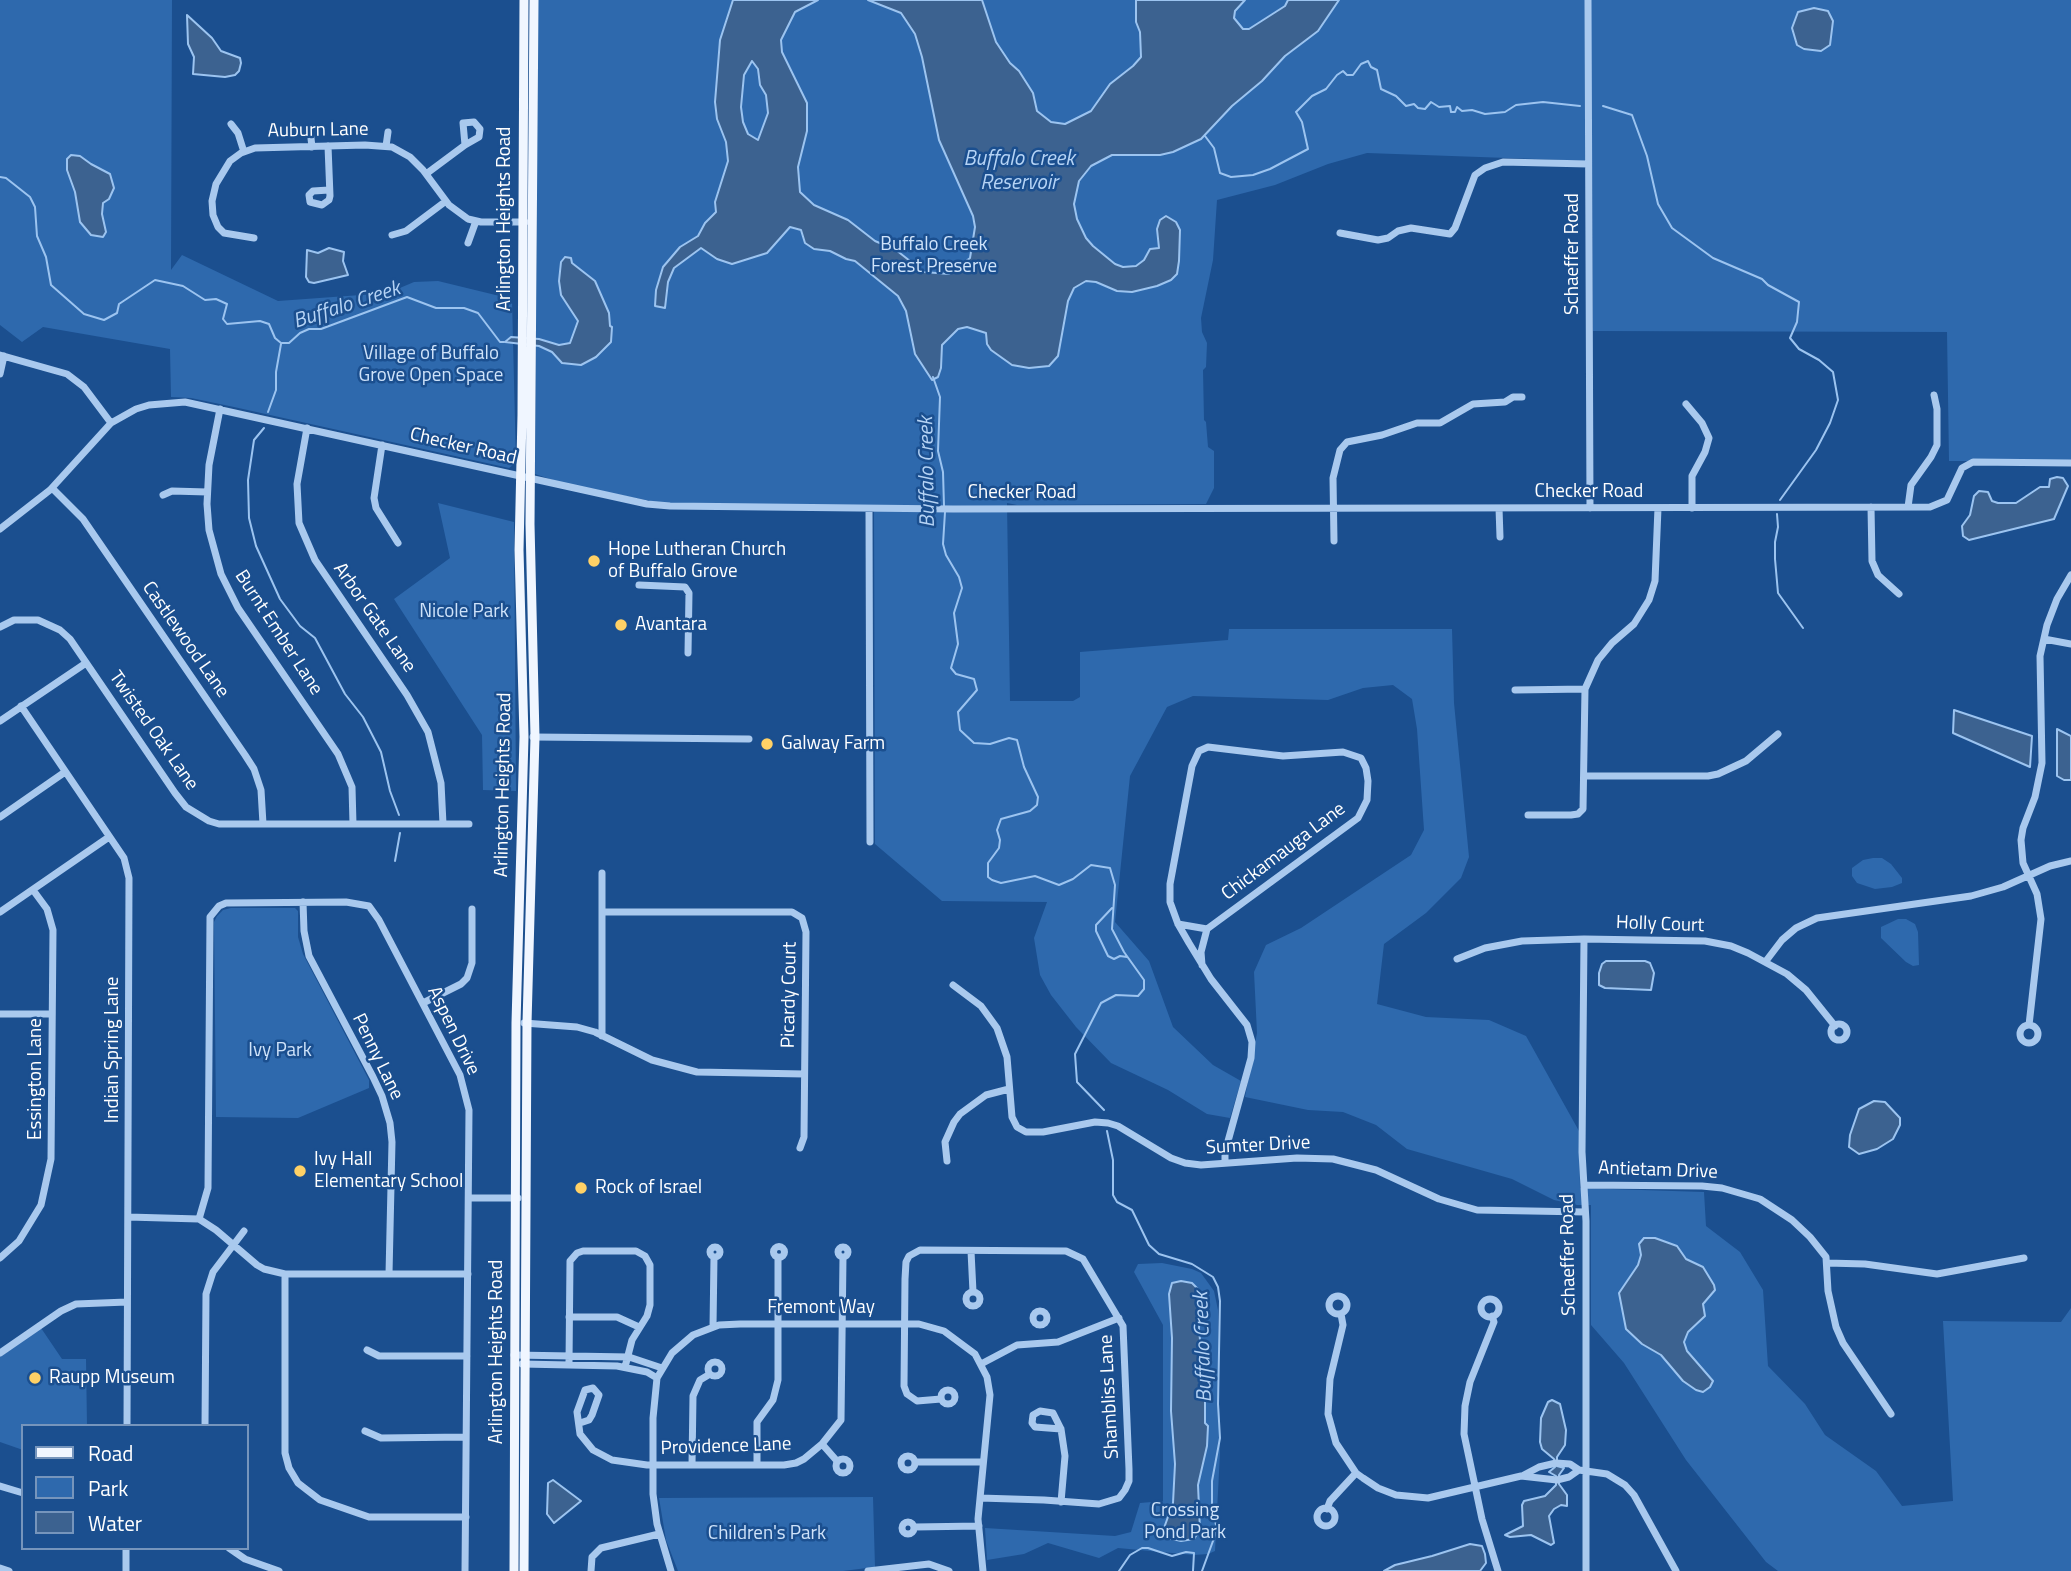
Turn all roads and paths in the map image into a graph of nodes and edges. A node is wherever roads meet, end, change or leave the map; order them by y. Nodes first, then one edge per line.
1 (524, 0) edge
2 (534, 0) edge
3 (1588, 0) edge
4 (231, 124) dead end
5 (310, 130) dead end
6 (388, 132) dead end
7 (465, 145) dead end
8 (328, 146) junction
9 (386, 146) junction
10 (312, 147) junction
11 (244, 152) junction
12 (1588, 164) junction
13 (426, 174) junction
14 (329, 190) dead end
15 (446, 201) junction
16 (476, 221) junction
17 (527, 222) junction
18 (1340, 233) dead end
19 (392, 235) dead end
20 (254, 238) dead end
21 (468, 243) dead end
22 (527, 355) junction
23 (2, 356) edge
24 (0, 374) edge
25 (1934, 395) dead end
26 (1522, 397) dead end
27 (1686, 404) dead end
28 (220, 409) junction
29 (111, 423) junction
30 (307, 428) junction
31 (382, 445) junction
32 (2071, 463) edge
33 (519, 476) junction
34 (530, 478) junction
35 (52, 488) junction
36 (207, 492) junction
37 (163, 495) dead end
38 (1871, 507) junction
39 (1908, 507) junction
40 (1499, 508) junction
41 (1590, 508) junction
42 (1658, 508) junction
43 (1692, 508) junction
44 (869, 509) junction
45 (1334, 509) junction
46 (0, 529) edge
47 (1500, 537) dead end
48 (1334, 541) dead end
49 (398, 543) dead end
50 (2071, 575) edge
51 (639, 585) dead end
52 (1899, 594) dead end
53 (0, 627) edge
54 (2044, 639) junction
55 (2071, 644) edge
56 (688, 653) dead end
57 (86, 663) junction
58 (1585, 689) junction
59 (1515, 690) dead end
60 (21, 706) junction
61 (0, 721) edge
62 (1778, 734) dead end
63 (524, 737) junction
64 (535, 737) junction
65 (749, 739) dead end
66 (65, 772) junction
67 (1584, 776) junction
68 (1528, 815) dead end
69 (0, 817) edge
70 (263, 824) junction
71 (354, 824) junction
72 (443, 824) junction
73 (469, 824) dead end
74 (109, 837) junction
75 (870, 842) dead end
76 (2071, 861) edge
77 (602, 873) dead end
78 (2029, 875) junction
79 (33, 890) junction
80 (303, 902) junction
81 (472, 909) dead end
82 (0, 912) edge
83 (603, 912) junction
84 (1178, 924) junction
85 (1207, 929) junction
86 (1584, 939) junction
87 (1457, 959) dead end
88 (1766, 961) junction
89 (1202, 965) junction
90 (953, 985) dead end
91 (423, 1003) junction
92 (0, 1014) edge
93 (52, 1014) junction
94 (516, 1023) junction
95 (527, 1023) junction
96 (2029, 1025) dead end
97 (1835, 1026) dead end
98 (603, 1036) junction
99 (804, 1074) junction
100 (1009, 1089) junction
101 (516, 1107) junction
102 (526, 1144) junction
103 (800, 1148) dead end
104 (947, 1161) dead end
105 (1225, 1163) junction
106 (1584, 1185) junction
107 (469, 1198) junction
108 (515, 1198) junction
109 (526, 1198) junction
110 (1585, 1212) junction
111 (128, 1217) junction
112 (199, 1219) junction
113 (244, 1231) dead end
114 (234, 1245) junction
115 (971, 1251) junction
116 (714, 1257) dead end
117 (778, 1257) dead end
118 (843, 1257) dead end
119 (0, 1258) edge
120 (2024, 1258) dead end
121 (1827, 1263) junction
122 (285, 1274) junction
123 (468, 1274) junction
124 (389, 1275) junction
125 (973, 1292) dead end
126 (127, 1302) junction
127 (1342, 1314) dead end
128 (1492, 1316) dead end
129 (569, 1317) junction
130 (1119, 1318) junction
131 (842, 1324) junction
132 (905, 1324) junction
133 (778, 1325) junction
134 (1043, 1325) dead end
135 (713, 1326) junction
136 (639, 1327) junction
137 (1044, 1343) junction
138 (368, 1350) dead end
139 (0, 1353) edge
140 (467, 1356) junction
141 (629, 1357) junction
142 (526, 1359) junction
143 (569, 1359) junction
144 (514, 1360) junction
145 (981, 1364) junction
146 (625, 1367) junction
147 (662, 1368) junction
148 (710, 1374) dead end
149 (657, 1378) junction
150 (941, 1399) dead end
151 (1891, 1414) dead end
152 (580, 1423) junction
153 (127, 1424) edge
154 (205, 1424) edge
155 (1061, 1429) dead end
156 (365, 1431) dead end
157 (466, 1437) junction
158 (822, 1444) junction
159 (838, 1461) dead end
160 (915, 1462) dead end
161 (983, 1462) junction
162 (1547, 1464) junction
163 (653, 1465) junction
164 (692, 1465) junction
165 (757, 1465) junction
166 (1583, 1470) junction
167 (1356, 1473) junction
168 (1521, 1476) junction
169 (1548, 1480) junction
170 (0, 1486) edge
171 (1475, 1488) junction
172 (21, 1492) edge
173 (980, 1499) junction
174 (1061, 1502) junction
175 (1327, 1509) dead end
176 (466, 1517) junction
177 (979, 1526) junction
178 (915, 1527) dead end
179 (659, 1534) junction
180 (126, 1550) edge
181 (232, 1550) edge
182 (0, 1568) edge
183 (9, 1571) edge
184 (126, 1571) edge
185 (279, 1571) edge
186 (466, 1571) edge
187 (514, 1571) edge
188 (524, 1571) edge
189 (591, 1571) edge
190 (671, 1571) edge
191 (867, 1571) edge
192 (948, 1571) edge
193 (983, 1571) edge
194 (1498, 1571) edge
195 (1586, 1571) edge
196 (1676, 1571) edge

1 - 17 main road, Arlington Heights Road
2 - 17 main road, Arlington Heights Road
3 - 12 street, Schaeffer Road
4 - 11 street
5 - 10 street
6 - 9 street
7 - 13 street
8 - 9 street, Auburn Lane
8 - 10 street, Auburn Lane
8 - 14 street
9 - 13 street, Auburn Lane
10 - 11 street, Auburn Lane
11 - 20 street, Auburn Lane
12 - 18 street
12 - 41 street, Schaeffer Road
13 - 15 street, Auburn Lane
15 - 16 street, Auburn Lane
15 - 19 street
16 - 17 street
16 - 21 street
17 - 22 main road, Arlington Heights Road
22 - 33 main road, Arlington Heights Road
22 - 34 main road, Arlington Heights Road
23 - 24 street
23 - 29 street
25 - 39 street
26 - 45 street
27 - 43 street
28 - 29 street, Checker Road
28 - 30 street, Checker Road
28 - 36 street, Burnt Ember Lane
29 - 35 street
30 - 31 street, Checker Road
30 - 72 street, Arbor Gate Lane
31 - 33 street, Checker Road
31 - 49 street
32 - 39 street, Checker Road
33 - 34 street, Checker Road
33 - 63 main road, Arlington Heights Road
34 - 44 street, Checker Road
34 - 64 main road, Arlington Heights Road
35 - 46 street
35 - 70 street, Castlewood Lane
36 - 37 street
36 - 71 street, Burnt Ember Lane
38 - 39 street, Checker Road
38 - 43 street, Checker Road
38 - 52 street
40 - 41 street, Checker Road
40 - 45 street, Checker Road
40 - 47 street
41 - 42 street, Checker Road
42 - 43 street, Checker Road
42 - 58 street
44 - 45 street, Checker Road
44 - 75 street
45 - 48 street
50 - 54 street
51 - 56 street
53 - 57 street, Twisted Oak Lane
54 - 55 street
54 - 78 street
57 - 60 street
57 - 70 street, Twisted Oak Lane
58 - 59 street
58 - 67 street
60 - 61 street
60 - 66 street, Indian Spring Lane
62 - 67 street
63 - 64 street
63 - 94 main road, Arlington Heights Road
64 - 65 street
64 - 95 main road, Arlington Heights Road
66 - 69 street
66 - 74 street, Indian Spring Lane
67 - 68 street
70 - 71 street, Twisted Oak Lane
71 - 72 street, Twisted Oak Lane
72 - 73 street, Twisted Oak Lane
74 - 79 street
74 - 111 street, Indian Spring Lane
76 - 78 street
77 - 83 street
78 - 88 street
78 - 96 street
79 - 82 street
79 - 93 street, Essington Lane
80 - 91 street, Aspen Drive
80 - 112 street, Aspen Drive
80 - 124 street, Penny Lane
81 - 91 street
83 - 98 street
83 - 99 street, Picardy Court
84 - 85 street
84 - 85 street, Chickamauga Lane
84 - 89 street, Chickamauga Lane
85 - 89 street
86 - 87 street, Holly Court
86 - 88 street, Holly Court
86 - 106 street, Schaeffer Road
88 - 97 street, Holly Court
89 - 105 street, Chickamauga Lane
90 - 100 street, Sumter Drive
91 - 107 street, Aspen Drive
92 - 93 street
93 - 119 street, Essington Lane
94 - 95 street
94 - 101 main road, Arlington Heights Road
95 - 98 street
95 - 102 main road, Arlington Heights Road
98 - 99 street
99 - 103 street, Picardy Court
100 - 104 street
100 - 105 street, Sumter Drive
101 - 102 main road
101 - 108 main road, Arlington Heights Road
102 - 109 main road, Arlington Heights Road
105 - 110 street, Sumter Drive
106 - 110 street, Schaeffer Road
106 - 121 street, Antietam Drive
107 - 108 street
107 - 123 street, Aspen Drive
108 - 109 street
108 - 144 main road, Arlington Heights Road
109 - 142 main road, Arlington Heights Road
110 - 166 street, Schaeffer Road
111 - 112 street
111 - 126 street, Indian Spring Lane
112 - 114 street
113 - 114 street
114 - 122 street
114 - 154 street
115 - 125 street
115 - 130 street, Shambliss Lane
115 - 132 street, Shambliss Lane
116 - 135 street
117 - 133 street
118 - 131 street, Providence Lane
120 - 121 street
121 - 151 street
122 - 124 street
122 - 176 street
123 - 124 street
123 - 140 street, Aspen Drive
126 - 139 street
126 - 153 street, Indian Spring Lane
127 - 167 street
128 - 171 street
129 - 136 street
129 - 136 street
129 - 143 street
130 - 137 street
130 - 174 street, Shambliss Lane
131 - 132 street, Fremont Way
131 - 133 street, Fremont Way
131 - 158 street, Providence Lane
132 - 145 street, Fremont Way
132 - 150 street
133 - 135 street, Fremont Way
133 - 165 street
134 - 137 street
135 - 147 street, Fremont Way
136 - 141 street
137 - 145 street
138 - 140 street
140 - 157 street, Aspen Drive
141 - 143 street
141 - 146 street
141 - 147 street
142 - 143 street
142 - 144 street
142 - 188 main road, Arlington Heights Road
143 - 146 street
144 - 187 main road, Arlington Heights Road
145 - 161 street
146 - 149 street
147 - 149 street, Fremont Way
148 - 164 street
149 - 163 street, Fremont Way
152 - 152 street
152 - 163 street, Providence Lane
155 - 174 street
156 - 157 street
157 - 176 street, Aspen Drive
158 - 159 street
158 - 165 street, Providence Lane
160 - 161 street
161 - 173 street
162 - 166 street
162 - 168 street
162 - 169 street
163 - 164 street, Providence Lane
163 - 179 street, Fremont Way
164 - 165 street, Providence Lane
166 - 169 street
166 - 195 street, Schaeffer Road
166 - 196 street
167 - 171 street
167 - 175 street
168 - 169 street
168 - 171 street
170 - 172 street
171 - 194 street
173 - 174 street, Shambliss Lane
173 - 177 street
176 - 186 street, Aspen Drive
177 - 178 street
177 - 193 street
179 - 189 street
179 - 190 street, Fremont Way
180 - 184 street
181 - 185 street
182 - 183 street
191 - 192 street

